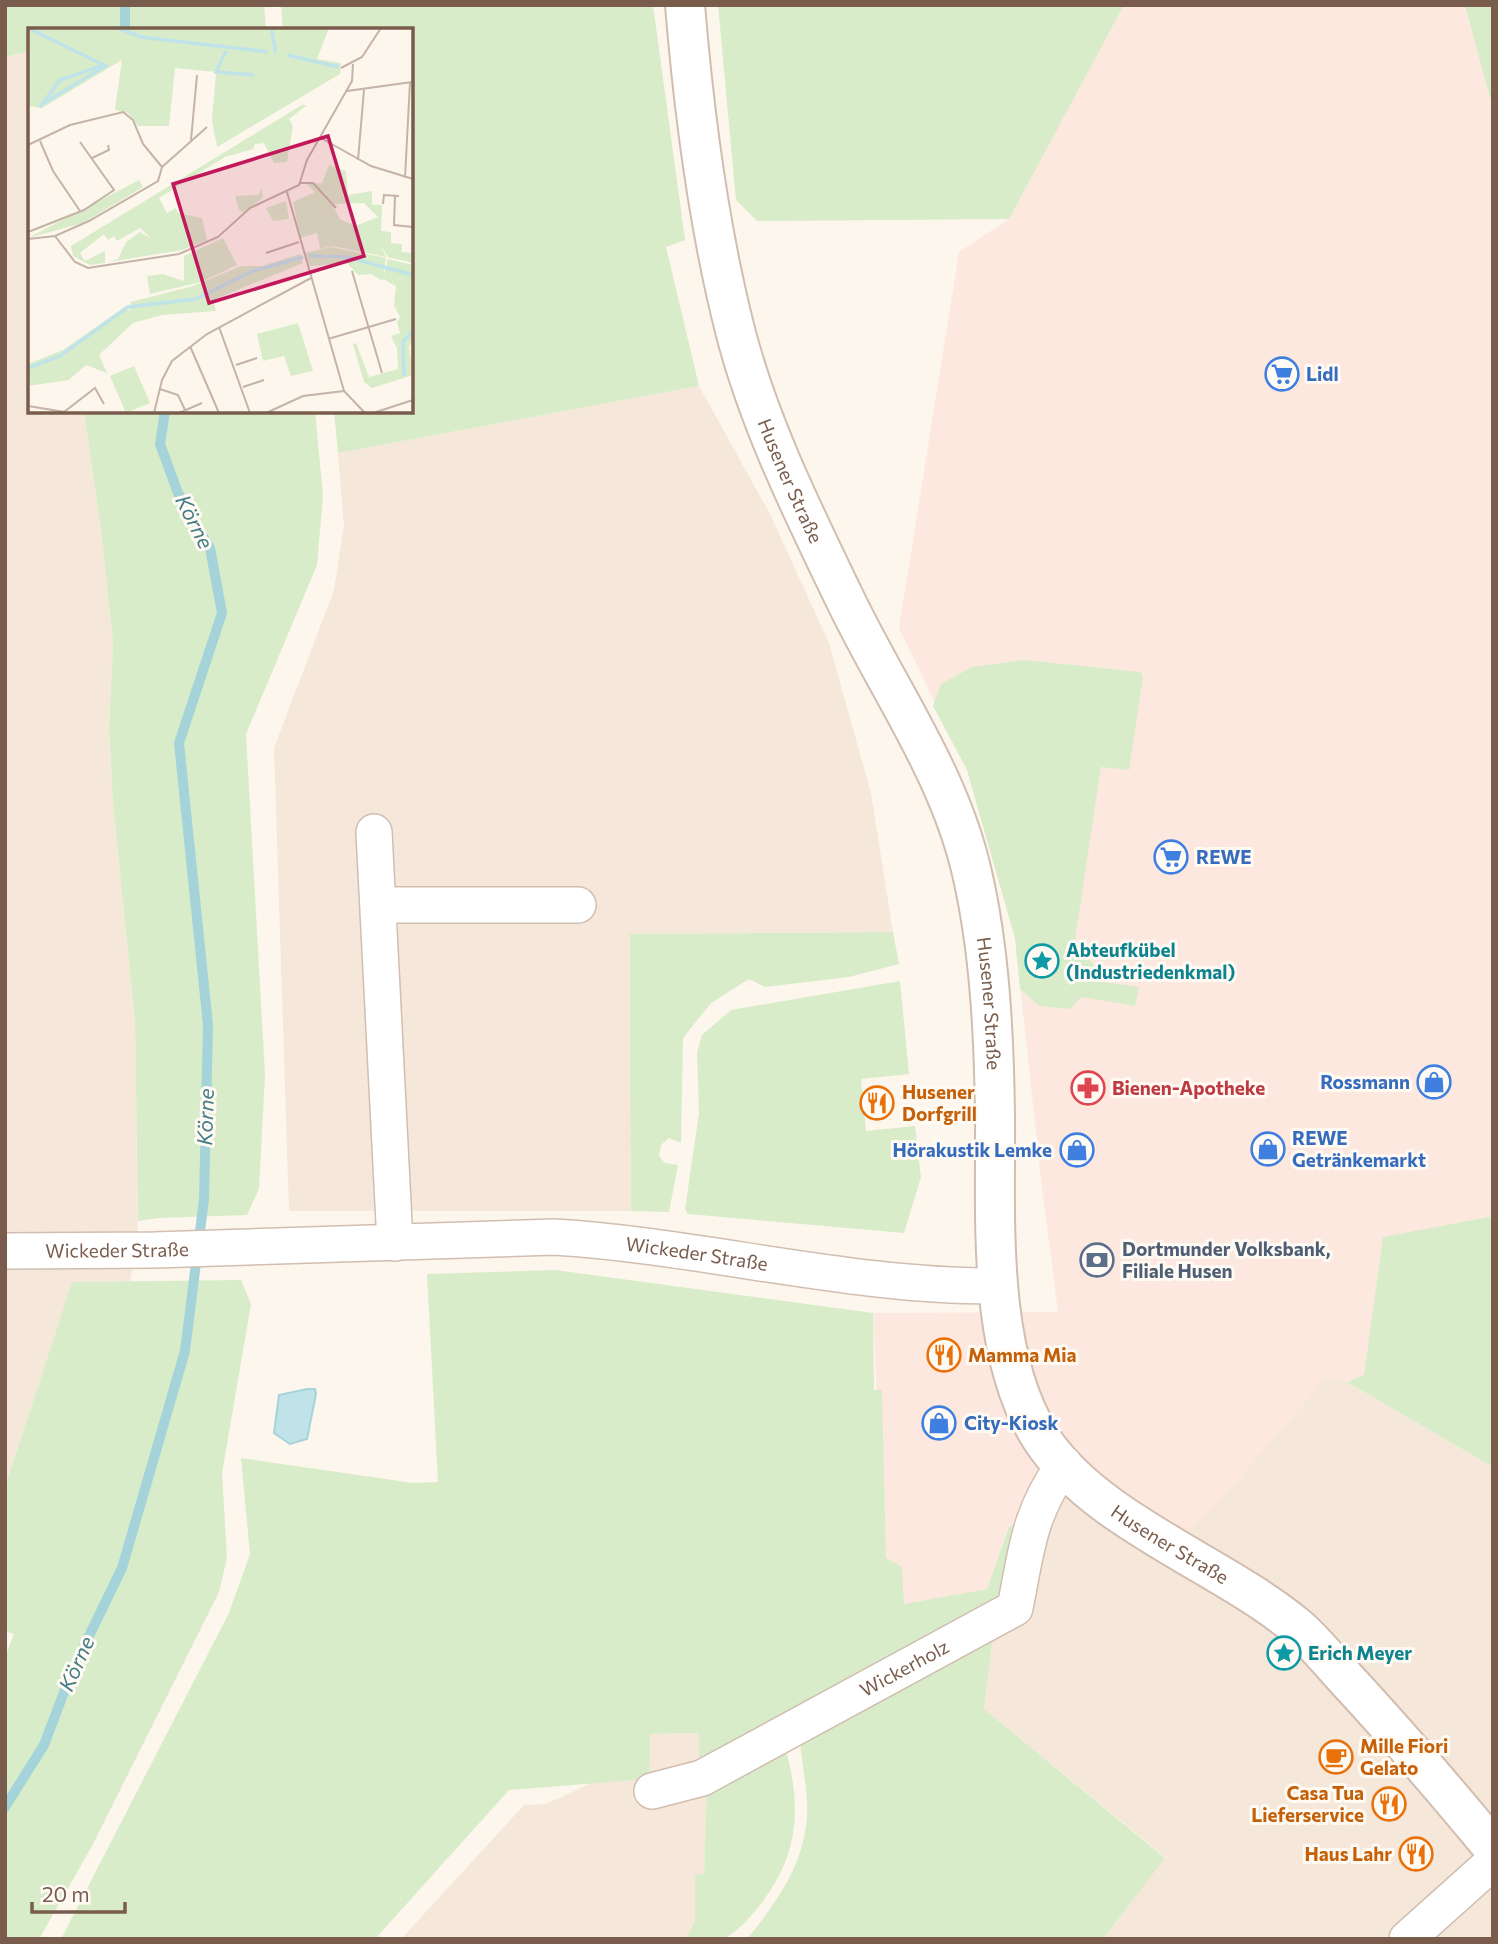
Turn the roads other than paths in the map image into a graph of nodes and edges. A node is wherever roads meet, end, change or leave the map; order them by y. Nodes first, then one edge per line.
1 (685, 5) edge
2 (374, 832) dead end
3 (379, 905) junction
4 (578, 905) dead end
5 (395, 1243) junction
6 (5, 1251) edge
7 (998, 1286) junction
8 (1064, 1464) junction
9 (652, 1791) dead end
10 (1493, 1848) edge
11 (1493, 1862) edge
12 (1407, 1939) edge

1 - 7 street, Husener Straße
2 - 3 street
3 - 4 street
3 - 5 street
5 - 6 street, Wickeder Straße
5 - 7 street, Wickeder Straße
7 - 8 street, Husener Straße
8 - 9 street, Wickerholz
8 - 10 street, Husener Straße
11 - 12 street

